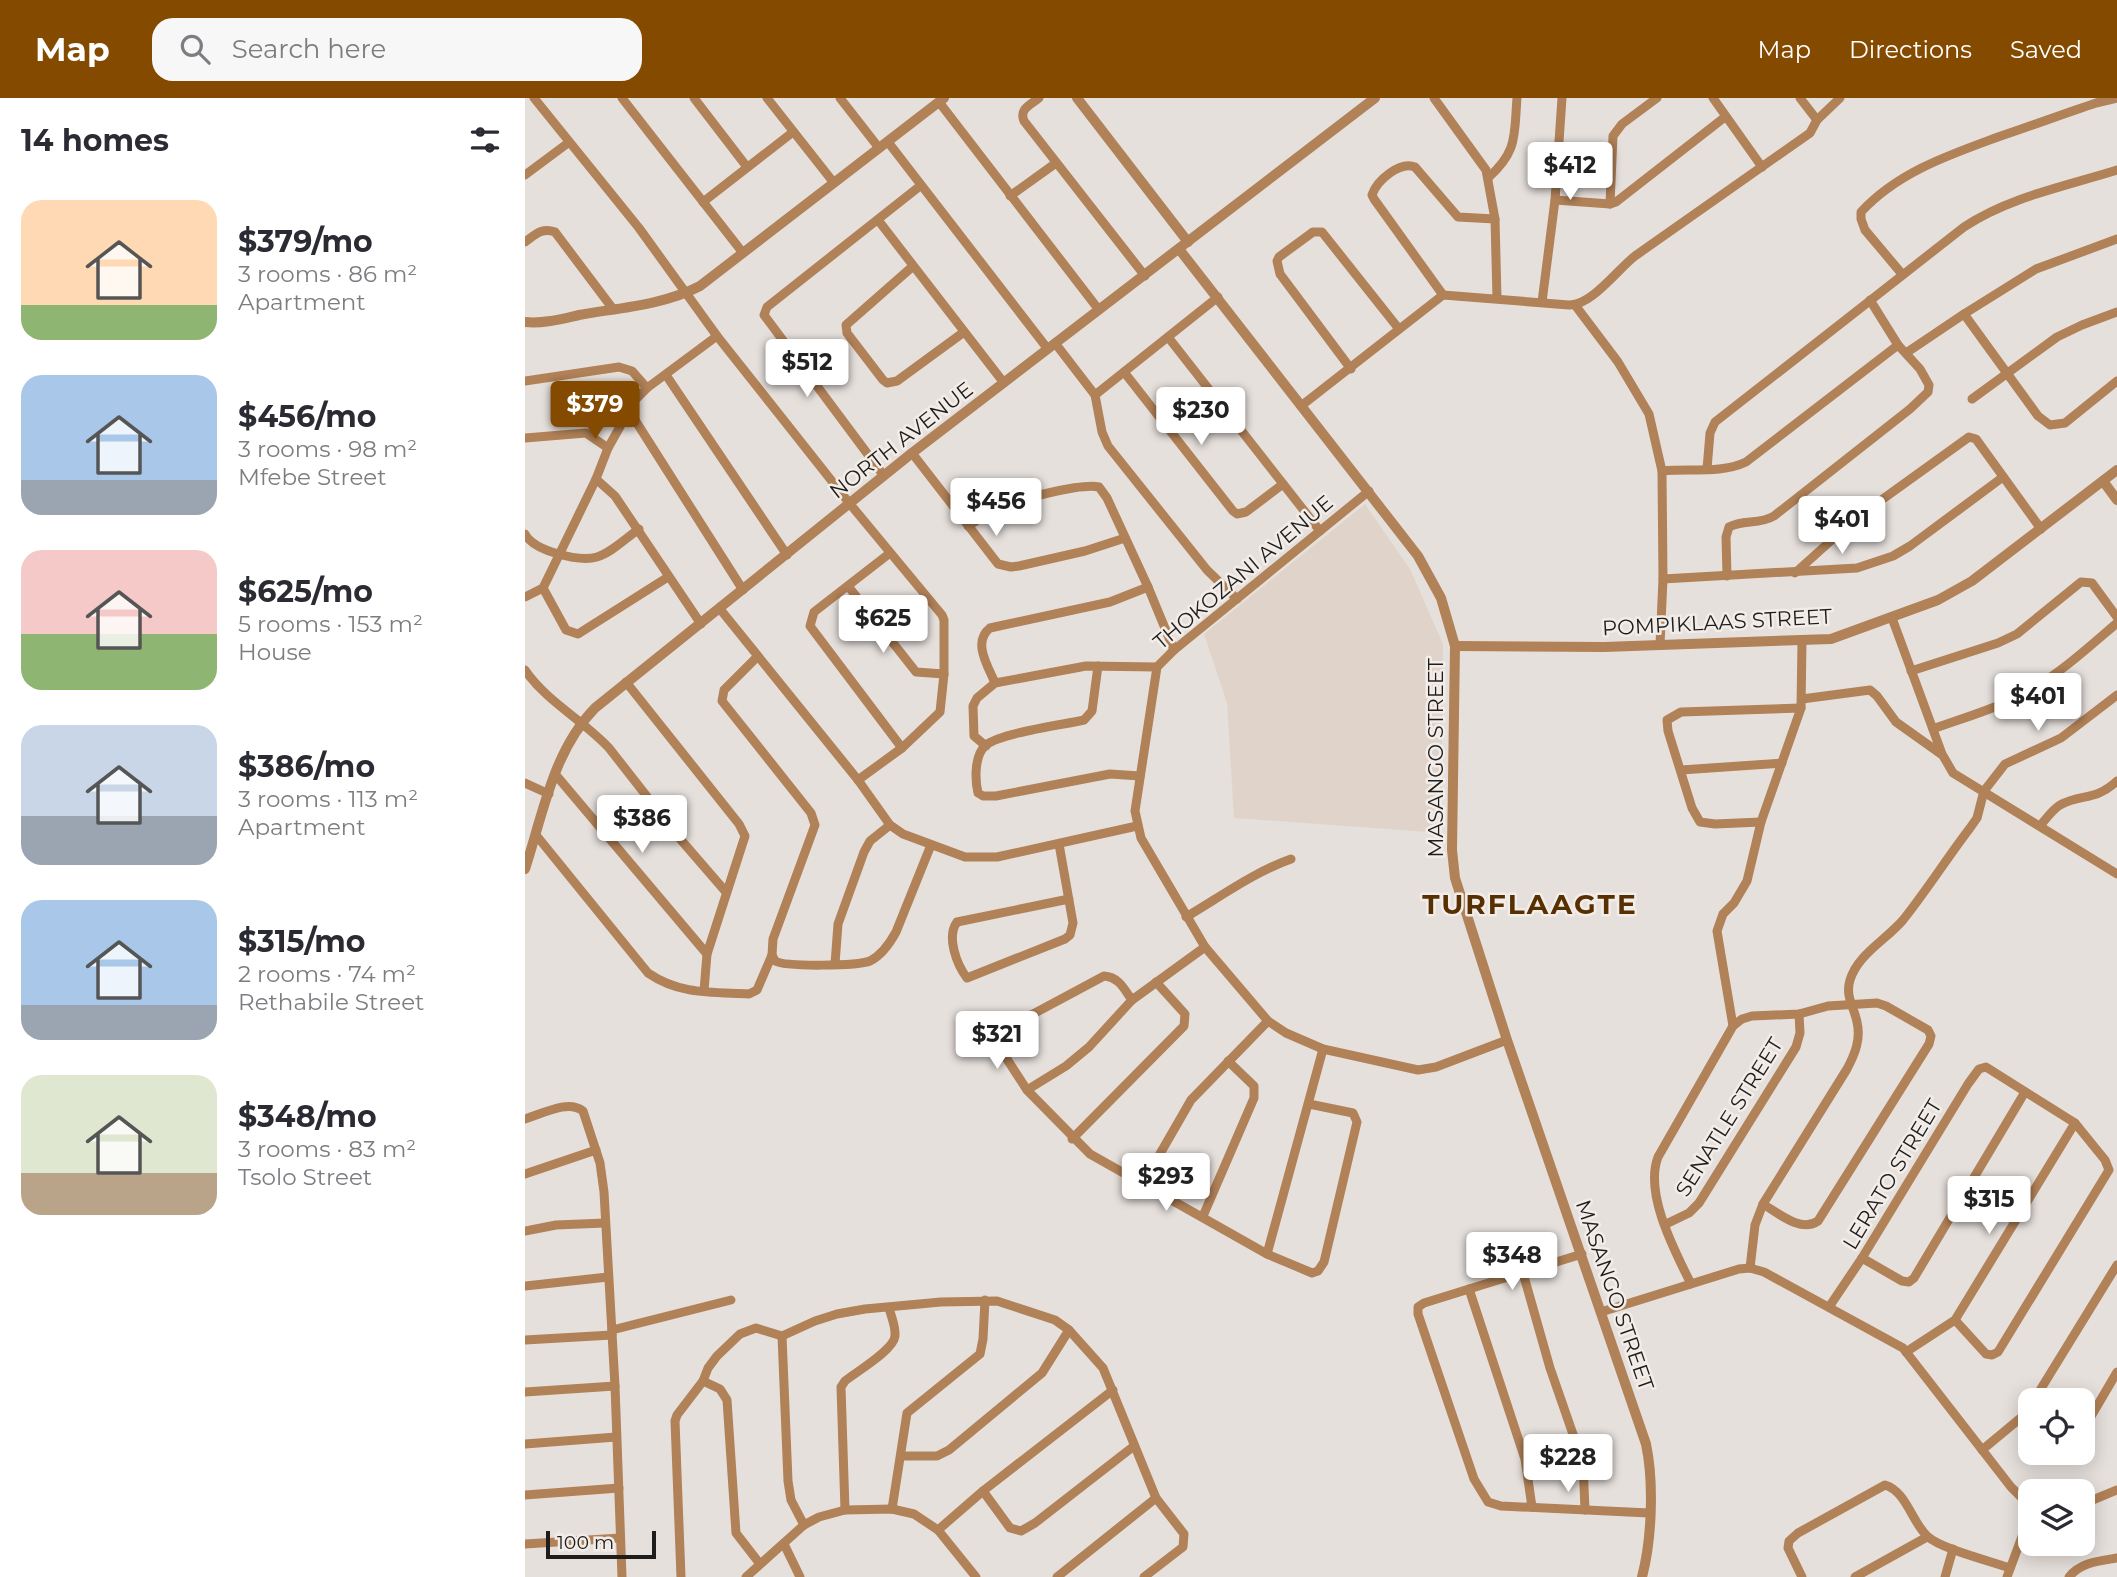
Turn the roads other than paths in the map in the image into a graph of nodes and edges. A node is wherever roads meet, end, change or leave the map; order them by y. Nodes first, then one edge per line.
1 (534, 98) edge
2 (622, 98) edge
3 (694, 98) edge
4 (767, 98) edge
5 (841, 98) edge
6 (1039, 98) edge
7 (1077, 98) edge
8 (1375, 98) edge
9 (1434, 98) edge
10 (1517, 98) edge
11 (1562, 98) edge
12 (1657, 98) edge
13 (1713, 98) edge
14 (1800, 98) edge
15 (1840, 98) edge
16 (2117, 98) edge
17 (942, 100) edge
18 (525, 105) edge
19 (1725, 117) junction
20 (1817, 120) junction
21 (793, 132) junction
22 (568, 142) junction
23 (883, 145) junction
24 (1056, 163) junction
25 (747, 167) junction
26 (1762, 167) junction
27 (2117, 170) edge
28 (525, 175) edge
29 (1488, 178) junction
30 (834, 183) junction
31 (920, 186) junction
32 (1010, 196) junction
33 (1555, 200) junction
34 (703, 202) junction
35 (1610, 204) junction
36 (1495, 219) junction
37 (878, 220) junction
38 (2117, 239) edge
39 (525, 242) edge
40 (1183, 246) junction
41 (743, 253) junction
42 (912, 267) junction
43 (1902, 274) junction
44 (1145, 276) junction
45 (687, 293) junction
46 (1443, 295) junction
47 (1218, 297) junction
48 (1497, 298) junction
49 (1870, 300) junction
50 (1542, 302) junction
51 (1575, 305) junction
52 (613, 309) junction
53 (1099, 310) junction
54 (2117, 312) edge
55 (1963, 314) junction
56 (525, 322) edge
57 (1399, 329) junction
58 (964, 332) junction
59 (717, 336) junction
60 (1168, 337) junction
61 (1051, 345) junction
62 (1898, 345) junction
63 (1906, 353) junction
64 (1351, 369) junction
65 (1123, 372) junction
66 (2007, 373) junction
67 (666, 375) junction
68 (525, 381) edge
69 (2117, 381) edge
70 (1005, 383) junction
71 (647, 388) junction
72 (1095, 395) junction
73 (1972, 399) dead end
74 (1300, 406) junction
75 (628, 409) junction
76 (525, 438) edge
77 (608, 448) junction
78 (912, 453) junction
79 (1707, 469) junction
80 (2117, 470) edge
81 (1662, 471) junction
82 (884, 476) junction
83 (2003, 477) junction
84 (596, 479) junction
85 (2103, 481) junction
86 (1283, 484) junction
87 (1369, 491) junction
88 (2117, 500) edge
89 (850, 504) junction
90 (968, 526) junction
91 (639, 529) junction
92 (2041, 529) junction
93 (1320, 531) junction
94 (525, 534) edge
95 (1125, 538) junction
96 (890, 553) junction
97 (560, 555) junction
98 (786, 555) junction
99 (1795, 573) junction
100 (1727, 576) junction
101 (668, 577) junction
102 (1663, 579) junction
103 (848, 586) junction
104 (1148, 587) junction
105 (543, 588) junction
106 (743, 590) junction
107 (525, 597) edge
108 (1237, 598) junction
109 (720, 609) junction
110 (2117, 617) edge
111 (1892, 618) junction
112 (2117, 623) edge
113 (701, 624) junction
114 (1802, 641) junction
115 (1660, 645) junction
116 (1455, 646) junction
117 (1174, 650) junction
118 (757, 657) junction
119 (1098, 666) junction
120 (1157, 667) junction
121 (525, 670) edge
122 (1911, 671) junction
123 (944, 674) junction
124 (626, 682) junction
125 (995, 683) junction
126 (2117, 695) edge
127 (1801, 704) junction
128 (580, 723) junction
129 (1933, 729) junction
130 (986, 746) junction
131 (902, 748) junction
132 (1942, 754) junction
133 (1782, 763) junction
134 (1682, 770) junction
135 (555, 774) junction
136 (1140, 776) junction
137 (858, 780) junction
138 (2117, 781) edge
139 (525, 783) edge
140 (1984, 791) junction
141 (549, 794) junction
142 (1761, 822) junction
143 (890, 825) junction
144 (1137, 826) junction
145 (2041, 826) junction
146 (536, 835) junction
147 (1059, 844) junction
148 (931, 845) junction
149 (1291, 859) dead end
150 (525, 869) edge
151 (2117, 874) edge
152 (726, 892) junction
153 (1069, 900) junction
154 (1187, 917) junction
155 (1205, 947) junction
156 (707, 954) junction
157 (772, 955) junction
158 (835, 964) junction
159 (1156, 982) junction
160 (704, 991) junction
161 (1132, 1000) junction
162 (1851, 1004) junction
163 (1799, 1014) junction
164 (1268, 1021) junction
165 (1733, 1026) junction
166 (1507, 1040) junction
167 (1323, 1049) junction
168 (1229, 1061) junction
169 (1027, 1090) junction
170 (2025, 1092) junction
171 (1309, 1104) junction
172 (525, 1119) edge
173 (2075, 1123) junction
174 (1072, 1139) junction
175 (596, 1150) junction
176 (525, 1174) edge
177 (1142, 1185) junction
178 (1763, 1204) junction
179 (1203, 1216) junction
180 (605, 1223) junction
181 (1665, 1224) junction
182 (525, 1231) edge
183 (1267, 1254) junction
184 (1582, 1254) junction
185 (1862, 1258) junction
186 (2117, 1265) edge
187 (1750, 1268) junction
188 (1523, 1273) junction
189 (608, 1277) junction
190 (1691, 1284) junction
191 (525, 1286) edge
192 (1469, 1289) junction
193 (731, 1300) dead end
194 (985, 1300) junction
195 (1829, 1307) junction
196 (889, 1308) junction
197 (1601, 1312) junction
198 (1955, 1320) junction
199 (1069, 1330) junction
200 (612, 1332) junction
201 (782, 1336) junction
202 (525, 1340) edge
203 (1906, 1352) junction
204 (2117, 1372) edge
205 (703, 1381) junction
206 (615, 1386) junction
207 (2040, 1388) edge
208 (1113, 1390) junction
209 (525, 1392) edge
210 (2095, 1410) edge
211 (2018, 1419) edge
212 (615, 1437) junction
213 (525, 1444) edge
214 (1134, 1446) junction
215 (1982, 1450) junction
216 (902, 1456) junction
217 (619, 1488) junction
218 (2117, 1490) edge
219 (983, 1491) junction
220 (2018, 1494) edge
221 (525, 1495) edge
222 (1156, 1498) junction
223 (2095, 1499) edge
224 (1532, 1507) junction
225 (892, 1509) junction
226 (845, 1510) junction
227 (1585, 1510) junction
228 (1649, 1513) junction
229 (804, 1525) junction
230 (937, 1530) junction
231 (1927, 1537) junction
232 (620, 1538) junction
233 (525, 1544) edge
234 (784, 1544) junction
235 (2018, 1546) edge
236 (1953, 1549) junction
237 (2117, 1558) edge
238 (760, 1564) junction
239 (2008, 1572) edge
240 (622, 1577) edge
241 (681, 1577) edge
242 (745, 1577) edge
243 (800, 1577) edge
244 (975, 1577) edge
245 (1057, 1577) edge
246 (1144, 1577) edge
247 (1642, 1577) edge
248 (1802, 1577) edge
249 (1855, 1577) edge
250 (1944, 1577) edge
251 (2069, 1577) edge

1 - 18 street
1 - 22 street
2 - 34 street
3 - 25 street
4 - 21 street
5 - 23 street
6 - 24 street
7 - 40 street, MASANGO STREET
8 - 40 street, NORTH AVENUE
9 - 29 street
10 - 29 street
11 - 33 street
12 - 35 street
13 - 19 street
14 - 20 street
15 - 20 street
16 - 43 street
17 - 23 street
17 - 32 street
19 - 26 street
19 - 35 street
20 - 26 street
21 - 25 street
21 - 30 street
22 - 28 street
22 - 45 street
23 - 30 street
23 - 31 street
24 - 32 street
24 - 44 street
25 - 34 street
26 - 51 street
27 - 43 street
29 - 36 street
30 - 41 street
31 - 37 street
31 - 61 street
32 - 53 street
33 - 35 street
33 - 50 street
34 - 41 street
36 - 46 street
36 - 48 street
37 - 42 street
37 - 82 street
38 - 55 street
39 - 52 street
40 - 44 street, NORTH AVENUE
40 - 47 street, MASANGO STREET
41 - 45 street
42 - 58 street
42 - 58 street
43 - 49 street
44 - 53 street, NORTH AVENUE
45 - 52 street
45 - 59 street
46 - 48 street
46 - 57 street
47 - 60 street
47 - 74 street, MASANGO STREET
48 - 50 street
49 - 62 street
49 - 79 street
50 - 51 street
51 - 81 street
52 - 56 street
53 - 61 street, NORTH AVENUE
54 - 66 street
55 - 63 street
55 - 66 street
57 - 64 street
57 - 64 street
58 - 70 street
59 - 67 street
59 - 89 street
60 - 65 street
60 - 86 street
61 - 70 street, NORTH AVENUE
61 - 72 street
62 - 63 street
62 - 79 street
63 - 100 street
64 - 74 street
65 - 72 street
65 - 86 street
66 - 69 street
66 - 73 street
67 - 71 street
67 - 98 street
68 - 71 street
70 - 78 street, NORTH AVENUE
71 - 75 street
72 - 108 street
74 - 87 street, MASANGO STREET
75 - 77 street
75 - 106 street
76 - 77 street
77 - 84 street
78 - 82 street, NORTH AVENUE
78 - 90 street
79 - 81 street
80 - 85 street, POMPIKLAAS STREET
81 - 102 street
82 - 89 street, NORTH AVENUE
83 - 92 street
83 - 99 street
83 - 99 street
84 - 91 street
84 - 97 street
85 - 88 street
85 - 92 street, POMPIKLAAS STREET
86 - 93 street
87 - 93 street, THOKOZANI AVENUE
87 - 116 street, MASANGO STREET
89 - 96 street
89 - 98 street, NORTH AVENUE
90 - 95 street
90 - 95 street
91 - 97 street
91 - 101 street
92 - 111 street, POMPIKLAAS STREET
93 - 108 street, THOKOZANI AVENUE
94 - 97 street
95 - 104 street
96 - 103 street
96 - 123 street
97 - 105 street
98 - 106 street, NORTH AVENUE
99 - 100 street
100 - 102 street
101 - 105 street
101 - 113 street
102 - 115 street
103 - 123 street
103 - 131 street
104 - 117 street
104 - 125 street
105 - 107 street
106 - 109 street, NORTH AVENUE
108 - 117 street, THOKOZANI AVENUE
109 - 113 street, NORTH AVENUE
109 - 118 street
110 - 122 street
111 - 114 street, POMPIKLAAS STREET
111 - 122 street
112 - 129 street
113 - 124 street, NORTH AVENUE
114 - 115 street, POMPIKLAAS STREET
114 - 127 street
115 - 116 street, POMPIKLAAS STREET
116 - 166 street, MASANGO STREET
117 - 120 street, THOKOZANI AVENUE
118 - 137 street
118 - 157 street
119 - 120 street
119 - 125 street
119 - 130 street
120 - 136 street, THOKOZANI AVENUE
121 - 128 street
122 - 129 street
123 - 131 street
124 - 128 street, NORTH AVENUE
124 - 152 street
125 - 130 street
126 - 140 street
127 - 132 street
127 - 133 street
127 - 134 street
128 - 135 street, NORTH AVENUE
128 - 152 street
129 - 132 street
130 - 136 street
131 - 137 street
132 - 140 street
133 - 134 street
133 - 142 street
134 - 142 street
135 - 141 street, NORTH AVENUE
135 - 156 street
136 - 144 street, THOKOZANI AVENUE
137 - 143 street
138 - 145 street
139 - 141 street
140 - 145 street
140 - 162 street
141 - 146 street, NORTH AVENUE
142 - 165 street
143 - 148 street
143 - 158 street
144 - 147 street
144 - 154 street, THOKOZANI AVENUE
145 - 151 street
146 - 150 street, NORTH AVENUE
146 - 160 street
147 - 148 street
147 - 153 street
148 - 158 street
149 - 154 street
152 - 156 street
153 - 153 street
154 - 155 street, THOKOZANI AVENUE
155 - 159 street
155 - 164 street, THOKOZANI AVENUE
156 - 160 street
157 - 158 street
157 - 160 street
159 - 161 street
159 - 174 street
161 - 169 street
161 - 169 street
162 - 163 street
162 - 178 street
162 - 178 street
163 - 165 street
163 - 181 street, SENATLE STREET
164 - 167 street, THOKOZANI AVENUE
164 - 168 street
165 - 181 street
166 - 167 street, THOKOZANI AVENUE
166 - 184 street, MASANGO STREET
167 - 171 street
168 - 177 street
168 - 179 street
169 - 174 street
170 - 173 street
170 - 185 street, LERATO STREET
170 - 185 street
171 - 183 street
171 - 183 street
172 - 175 street
173 - 198 street
173 - 198 street
174 - 177 street
175 - 176 street
175 - 180 street
177 - 179 street
178 - 187 street
179 - 183 street
180 - 182 street
180 - 189 street
181 - 190 street
184 - 188 street
184 - 197 street, MASANGO STREET
185 - 195 street, LERATO STREET
186 - 207 street
187 - 190 street
187 - 195 street
188 - 192 street
188 - 227 street
189 - 191 street
189 - 200 street
190 - 197 street
192 - 224 street
192 - 224 street
193 - 200 street
194 - 196 street
194 - 199 street
194 - 216 street
195 - 203 street
196 - 201 street
196 - 226 street
197 - 228 street, MASANGO STREET
198 - 203 street
199 - 208 street
199 - 216 street
200 - 202 street
200 - 206 street
201 - 205 street
201 - 229 street
203 - 215 street
204 - 210 street
205 - 238 street
205 - 241 street
206 - 209 street
206 - 212 street
208 - 214 street
208 - 219 street
211 - 215 street
212 - 213 street
212 - 217 street
214 - 219 street
214 - 222 street
215 - 220 street
216 - 225 street
217 - 221 street
217 - 232 street
218 - 223 street
219 - 230 street
222 - 245 street
222 - 246 street
224 - 227 street
225 - 226 street
225 - 230 street
226 - 229 street
227 - 228 street
228 - 247 street, MASANGO STREET
229 - 234 street
230 - 244 street
231 - 236 street
231 - 248 street
231 - 249 street
232 - 233 street
232 - 240 street
234 - 238 street
234 - 243 street
235 - 239 street
236 - 239 street
236 - 250 street
237 - 251 street
238 - 242 street

